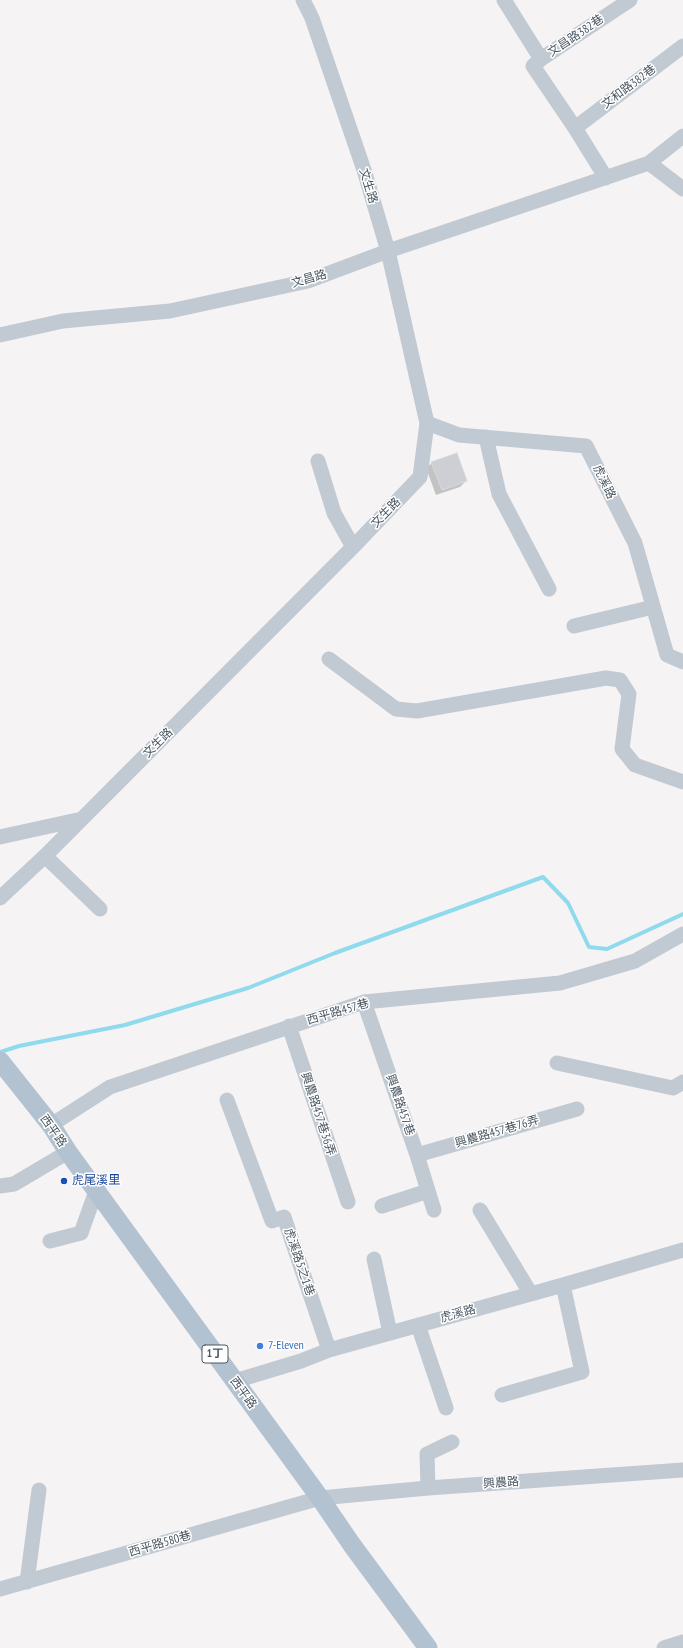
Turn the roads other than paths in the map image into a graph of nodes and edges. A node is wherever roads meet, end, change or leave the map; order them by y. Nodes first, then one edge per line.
1 (303, 0) edge
2 (504, 0) edge
3 (630, 0) edge
4 (683, 46) edge
5 (542, 59) junction
6 (575, 128) junction
7 (683, 136) edge
8 (648, 163) junction
9 (606, 178) junction
10 (683, 189) edge
11 (388, 252) junction
12 (0, 335) edge
13 (427, 423) junction
14 (486, 437) junction
15 (318, 462) dead end
16 (353, 547) junction
17 (549, 589) dead end
18 (653, 607) junction
19 (574, 626) dead end
20 (329, 659) dead end
21 (683, 662) edge
22 (683, 782) edge
23 (82, 819) junction
24 (0, 837) edge
25 (45, 856) junction
26 (0, 898) edge
27 (100, 908) dead end
28 (683, 934) edge
29 (364, 1002) junction
30 (289, 1026) junction
31 (557, 1062) dead end
32 (1, 1065) edge
33 (683, 1082) edge
34 (227, 1100) dead end
35 (577, 1109) dead end
36 (51, 1125) junction
37 (68, 1152) junction
38 (417, 1155) junction
39 (0, 1186) edge
40 (96, 1191) junction
41 (428, 1191) junction
42 (348, 1202) dead end
43 (382, 1206) dead end
44 (434, 1210) dead end
45 (480, 1210) dead end
46 (50, 1241) dead end
47 (683, 1250) edge
48 (374, 1259) dead end
49 (563, 1286) junction
50 (531, 1294) junction
51 (418, 1325) junction
52 (390, 1333) junction
53 (329, 1350) junction
54 (235, 1381) junction
55 (502, 1395) dead end
56 (446, 1408) dead end
57 (452, 1442) dead end
58 (683, 1470) edge
59 (428, 1488) junction
60 (39, 1490) dead end
61 (320, 1498) junction
62 (28, 1582) junction
63 (0, 1589) edge
64 (683, 1642) edge
65 (428, 1648) edge
66 (664, 1648) edge

1 - 11 street, 文生路
2 - 5 street
3 - 5 street, 文昌路382巷
4 - 6 street, 文和路382巷
5 - 6 street
6 - 9 street
7 - 8 street
8 - 9 street, 文昌路
8 - 10 street
9 - 11 street, 文昌路
11 - 12 street, 文昌路
11 - 13 street, 文生路
13 - 14 street, 虎溪路
13 - 16 street, 文生路
14 - 17 street
14 - 18 street, 虎溪路
15 - 16 street
16 - 23 street, 文生路
18 - 19 street
18 - 21 street, 虎溪路
20 - 22 street
23 - 24 street
23 - 25 street, 文生路
25 - 26 street, 文生路
25 - 27 street
28 - 29 street, 西平路457巷
29 - 30 street, 西平路457巷
29 - 38 street, 興農路457巷
30 - 36 street, 西平路457巷
30 - 42 street, 興農路457巷36弄
31 - 33 street
32 - 36 main road, 西平路 / 1丁
34 - 53 street, 虎溪路5之1巷
35 - 38 street, 興農路457巷76弄
36 - 37 main road, 西平路 / 1丁
37 - 39 street
37 - 40 main road, 西平路 / 1丁
38 - 41 street, 興農路457巷
40 - 46 street
40 - 54 main road, 西平路 / 1丁
41 - 43 street
41 - 44 street, 興農路457巷
45 - 50 street
47 - 49 street, 虎溪路
48 - 52 street
49 - 50 street, 虎溪路
49 - 55 street
50 - 51 street, 虎溪路
51 - 52 street, 虎溪路
51 - 56 street
52 - 53 street, 虎溪路
53 - 54 street, 虎溪路
54 - 61 main road, 西平路 / 1丁
57 - 59 street
58 - 59 street, 興農路
59 - 61 street, 興農路
60 - 62 street
61 - 62 street, 西平路580巷
61 - 65 main road, 西平路 / 1丁
62 - 63 street, 西平路580巷
64 - 66 street

